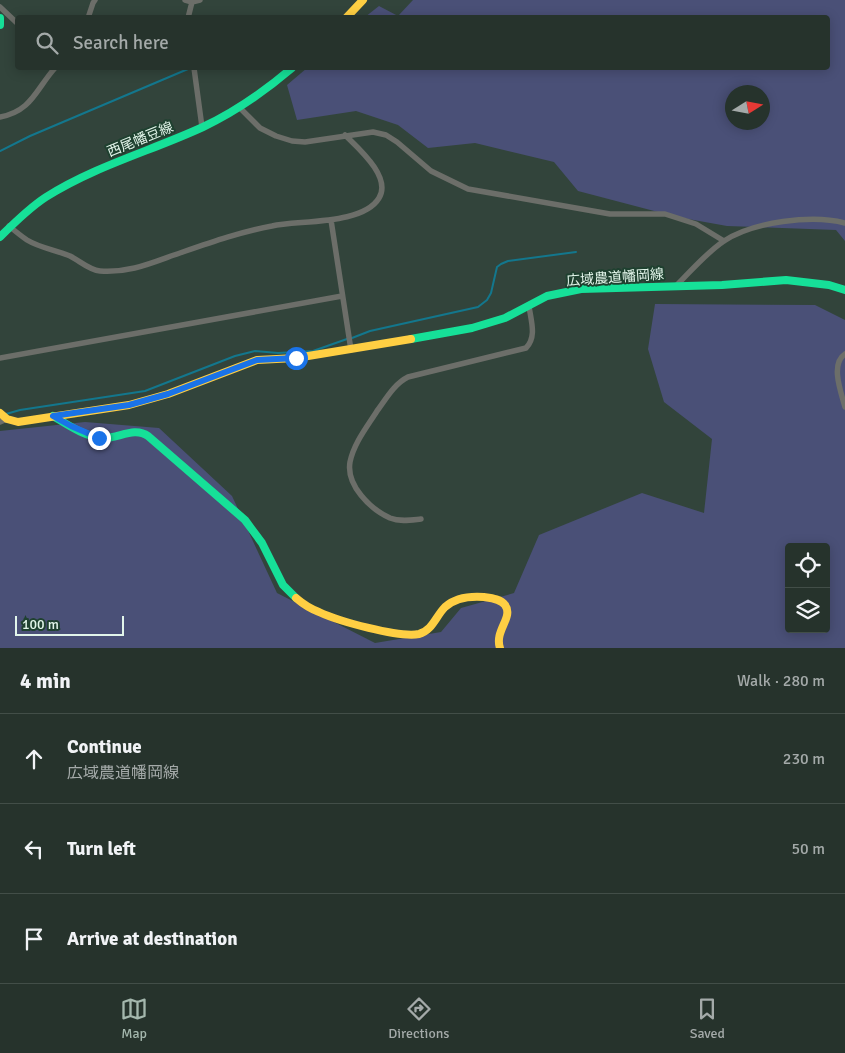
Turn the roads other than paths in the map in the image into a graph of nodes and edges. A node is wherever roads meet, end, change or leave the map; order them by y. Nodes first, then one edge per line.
1 (95, 0) edge
2 (185, 0) edge
3 (200, 0) edge
4 (364, 0) edge
5 (192, 2) junction
6 (0, 7) edge
7 (89, 15) edge
8 (189, 15) edge
9 (349, 15) edge
10 (0, 18) edge
11 (15, 21) edge
12 (0, 24) edge
13 (52, 70) edge
14 (194, 70) edge
15 (290, 70) edge
16 (240, 108) junction
17 (0, 117) edge
18 (202, 127) junction
19 (345, 135) junction
20 (331, 220) junction
21 (845, 222) edge
22 (9, 226) junction
23 (0, 237) edge
24 (724, 241) junction
25 (676, 286) junction
26 (845, 290) edge
27 (342, 296) junction
28 (529, 306) junction
29 (350, 347) junction
30 (845, 354) edge
31 (0, 358) edge
32 (845, 407) edge
33 (53, 416) junction
34 (3, 418) edge
35 (421, 519) dead end
36 (500, 648) edge

1 - 7 street
2 - 5 street
3 - 5 street
4 - 9 street
5 - 8 street
6 - 11 street
10 - 12 street
13 - 17 street
14 - 18 street
15 - 16 street, 西尾幡豆線
16 - 18 street, 西尾幡豆線
16 - 19 street
18 - 22 street, 西尾幡豆線
19 - 20 street
19 - 24 street
20 - 22 street
20 - 27 street
21 - 24 street
22 - 23 street, 西尾幡豆線
24 - 25 street
25 - 26 street, 広域農道幡岡線
25 - 28 street, 広域農道幡岡線
27 - 29 street
27 - 31 street
28 - 29 street, 広域農道幡岡線
28 - 35 street
29 - 33 street
30 - 32 street
33 - 34 street
33 - 36 street

